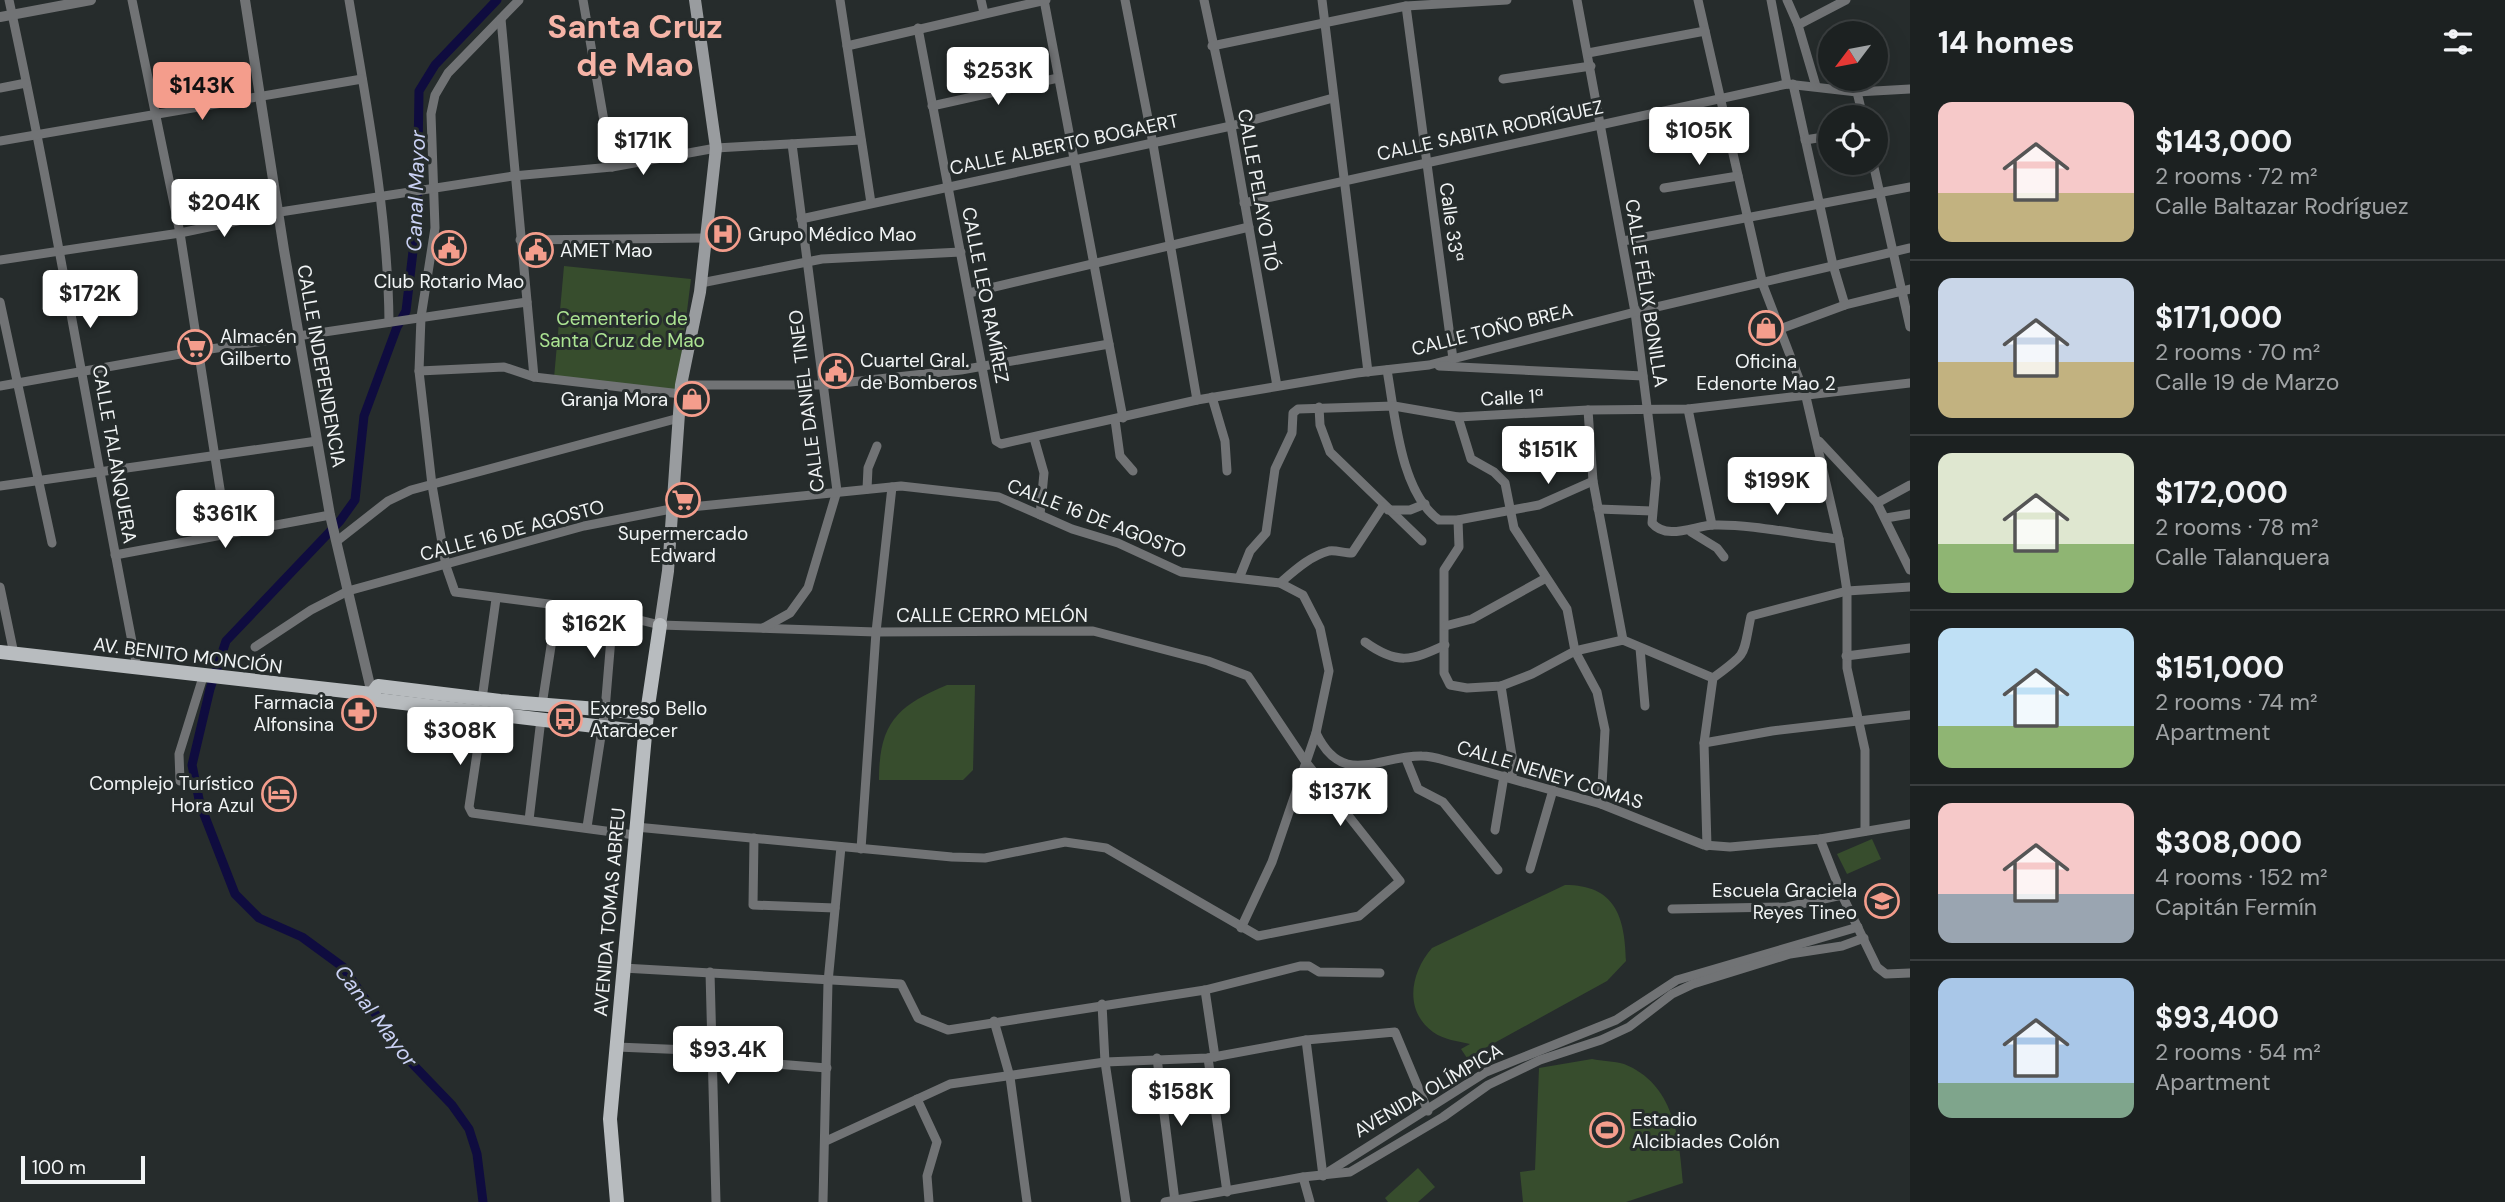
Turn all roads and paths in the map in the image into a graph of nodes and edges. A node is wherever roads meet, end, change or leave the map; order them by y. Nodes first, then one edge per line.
1 (9, 0) edge
2 (91, 0) edge
3 (132, 0) edge
4 (245, 0) edge
5 (349, 0) edge
6 (519, 0) edge
7 (583, 0) edge
8 (695, 0) edge
9 (840, 0) edge
10 (981, 0) edge
11 (1045, 0) edge
12 (1125, 0) edge
13 (1204, 0) edge
14 (1322, 0) edge
15 (1507, 0) edge
16 (1577, 0) edge
17 (1698, 0) edge
18 (1771, 0) edge
19 (1787, 0) edge
20 (1846, 0) edge
21 (1406, 6) junction
22 (984, 13) junction
23 (12, 14) junction
24 (0, 17) edge
25 (501, 19) junction
26 (1324, 23) junction
27 (1798, 25) junction
28 (918, 29) junction
29 (1705, 31) junction
30 (847, 46) junction
31 (1212, 46) junction
32 (1588, 53) junction
33 (1591, 66) junction
34 (1058, 78) junction
35 (362, 79) junction
36 (1503, 79) dead end
37 (26, 83) junction
38 (1790, 84) junction
39 (1816, 86) junction
40 (0, 89) edge
41 (1910, 89) edge
42 (1857, 92) junction
43 (262, 96) junction
44 (1333, 98) junction
45 (1720, 99) junction
46 (1860, 105) edge
47 (932, 106) junction
48 (154, 115) junction
49 (1601, 123) junction
50 (1231, 126) junction
51 (36, 136) junction
52 (1818, 138) edge
53 (861, 140) junction
54 (1805, 140) junction
55 (0, 141) edge
56 (792, 144) junction
57 (1153, 144) junction
58 (716, 148) junction
59 (1073, 159) junction
60 (1426, 163) junction
61 (612, 167) junction
62 (1876, 175) edge
63 (513, 176) junction
64 (1738, 176) junction
65 (1345, 179) junction
66 (946, 187) junction
67 (1910, 187) edge
68 (427, 188) junction
69 (1664, 188) dead end
70 (1880, 192) junction
71 (381, 195) junction
72 (1819, 202) junction
73 (871, 203) junction
74 (1244, 203) junction
75 (280, 212) junction
76 (801, 219) junction
77 (1748, 219) junction
78 (1249, 227) junction
79 (180, 233) junction
80 (706, 238) junction
81 (520, 240) junction
82 (1623, 241) junction
83 (1170, 246) junction
84 (1910, 248) edge
85 (61, 250) junction
86 (961, 252) junction
87 (1892, 252) junction
88 (0, 260) edge
89 (806, 262) junction
90 (1095, 264) junction
91 (1833, 265) junction
92 (701, 283) junction
93 (1763, 285) junction
94 (1906, 290) edge
95 (969, 293) junction
96 (527, 302) junction
97 (0, 303) edge
98 (1845, 305) junction
99 (1635, 312) junction
100 (416, 318) junction
101 (391, 322) junction
102 (1910, 327) edge
103 (1780, 329) junction
104 (299, 337) junction
105 (1109, 344) junction
106 (197, 351) junction
107 (1453, 359) junction
108 (1429, 365) junction
109 (983, 366) junction
110 (1387, 370) junction
111 (419, 371) junction
112 (82, 372) junction
113 (1368, 372) junction
114 (1643, 376) junction
115 (534, 377) junction
116 (18, 383) junction
117 (1910, 383) edge
118 (823, 385) junction
119 (0, 386) edge
120 (1278, 386) junction
121 (681, 390) junction
122 (1212, 397) junction
123 (1806, 397) junction
124 (1197, 400) junction
125 (1319, 407) junction
126 (1394, 407) junction
127 (1647, 409) junction
128 (1688, 409) junction
129 (1588, 410) junction
130 (1458, 417) junction
131 (678, 418) junction
132 (1119, 419) junction
133 (1034, 438) junction
134 (1818, 440) junction
135 (317, 441) junction
136 (998, 443) joint
137 (877, 446) dead end
138 (214, 457) junction
139 (1133, 471) dead end
140 (1227, 471) dead end
141 (99, 472) junction
142 (37, 481) junction
143 (1592, 481) junction
144 (432, 485) junction
145 (1910, 485) edge
146 (0, 486) edge
147 (892, 487) junction
148 (867, 489) junction
149 (837, 491) junction
150 (1877, 503) junction
151 (1425, 504) junction
152 (1386, 508) junction
153 (671, 509) junction
154 (1598, 509) junction
155 (1652, 511) junction
156 (1511, 512) junction
157 (1910, 514) edge
158 (1040, 515) junction
159 (331, 517) junction
160 (1886, 518) junction
161 (1458, 520) junction
162 (1712, 524) junction
163 (1691, 532) junction
164 (227, 534) junction
165 (336, 539) junction
166 (1839, 539) junction
167 (1422, 541) dead end
168 (52, 543) dead end
169 (115, 555) junction
170 (1724, 557) dead end
171 (446, 566) junction
172 (1910, 570) edge
173 (1240, 576) junction
174 (1546, 578) junction
175 (1280, 583) junction
176 (1910, 587) edge
177 (348, 592) junction
178 (1847, 592) junction
179 (1, 594) edge
180 (496, 600) junction
181 (557, 607) junction
182 (613, 614) junction
183 (660, 625) junction
184 (1445, 626) junction
185 (762, 628) junction
186 (876, 632) junction
187 (1623, 640) junction
188 (1365, 642) dead end
189 (1445, 645) junction
190 (255, 647) dead end
191 (1640, 648) junction
192 (1910, 648) edge
193 (1575, 651) junction
194 (7, 653) edge
195 (1846, 656) junction
196 (137, 667) junction
197 (204, 678) junction
198 (1713, 678) junction
199 (1501, 686) junction
200 (372, 694) junction
201 (483, 706) junction
202 (1645, 706) dead end
203 (605, 710) junction
204 (542, 712) junction
205 (647, 713) junction
206 (1910, 715) edge
207 (1857, 721) junction
208 (603, 725) junction
209 (645, 732) junction
210 (1316, 733) junction
211 (1704, 743) junction
212 (1406, 759) junction
213 (1305, 761) junction
214 (1508, 776) junction
215 (180, 781) dead end
216 (1553, 790) junction
217 (1601, 804) junction
218 (529, 820) junction
219 (1910, 824) edge
220 (587, 827) junction
221 (1495, 830) dead end
222 (635, 831) junction
223 (1864, 831) junction
224 (754, 838) junction
225 (1821, 839) junction
226 (1707, 846) junction
227 (841, 847) junction
228 (861, 849) junction
229 (1530, 869) dead end
230 (1498, 870) dead end
231 (1842, 895) junction
232 (835, 908) junction
233 (1671, 909) dead end
234 (1858, 927) junction
235 (1241, 928) junction
236 (1864, 939) junction
237 (623, 968) junction
238 (710, 972) junction
239 (1380, 973) dead end
240 (1910, 973) edge
241 (828, 982) junction
242 (1205, 990) junction
243 (1102, 1004) junction
244 (994, 1021) junction
245 (1306, 1040) junction
246 (617, 1047) junction
247 (713, 1055) junction
248 (1211, 1057) junction
249 (1157, 1059) junction
250 (1105, 1062) junction
251 (827, 1068) junction
252 (1010, 1077) junction
253 (917, 1099) junction
254 (1428, 1111) junction
255 (826, 1141) junction
256 (1323, 1176) junction
257 (1303, 1177) junction
258 (1227, 1192) junction
259 (1170, 1201) edge
260 (617, 1202) edge
261 (716, 1202) edge
262 (824, 1202) edge
263 (929, 1202) edge
264 (1027, 1202) edge
265 (1126, 1202) edge
266 (1310, 1202) edge

1 - 23 street, CALLE TALANQUERA
2 - 23 street
3 - 48 street
4 - 43 street, CALLE INDEPENDENCIA
5 - 35 street
6 - 25 street
7 - 61 street
8 - 58 main road
9 - 30 street
10 - 22 street
11 - 22 street
11 - 34 street
12 - 57 street
13 - 31 street, CALLE PELAYO TIÓ
14 - 26 street
15 - 21 street
16 - 32 street, CALLE FÉLIX BONILLA
17 - 29 street
18 - 38 street
19 - 27 street
20 - 27 street
21 - 26 street
21 - 60 street, Calle 33ª
22 - 28 street
23 - 24 street
23 - 37 street, CALLE TALANQUERA
25 - 63 street
25 - 68 street
26 - 31 street
26 - 44 street
27 - 39 street
28 - 30 street
28 - 47 street, CALLE LEO RAMÍREZ
29 - 32 street
29 - 45 street
30 - 53 street
31 - 50 street, CALLE PELAYO TIÓ
32 - 33 street, CALLE FÉLIX BONILLA
33 - 36 street
33 - 49 street, CALLE FÉLIX BONILLA
34 - 47 street
34 - 59 street
35 - 43 street
35 - 71 street
37 - 40 street
37 - 51 street, CALLE TALANQUERA
38 - 39 street, CALLE SABITA RODRÍGUEZ
38 - 45 street, CALLE SABITA RODRÍGUEZ
38 - 54 street
39 - 42 street, CALLE SABITA RODRÍGUEZ
41 - 42 street, CALLE SABITA RODRÍGUEZ
42 - 46 street
43 - 48 street
43 - 75 street, CALLE INDEPENDENCIA
44 - 50 street, CALLE ALBERTO BOGAERT
44 - 65 street
45 - 49 street, CALLE SABITA RODRÍGUEZ
45 - 64 street
47 - 66 street, CALLE LEO RAMÍREZ
48 - 51 street
48 - 79 street
49 - 60 street, CALLE SABITA RODRÍGUEZ
49 - 82 street, CALLE FÉLIX BONILLA
50 - 57 street, CALLE ALBERTO BOGAERT
50 - 74 street, CALLE PELAYO TIÓ
51 - 55 street
51 - 85 street, CALLE TALANQUERA
52 - 54 street
53 - 56 street
53 - 73 street
54 - 72 street
56 - 58 street
56 - 76 street, CALLE DANIEL TINEO
57 - 59 street, CALLE ALBERTO BOGAERT
57 - 83 street
58 - 61 street
58 - 80 main road
59 - 66 street, CALLE ALBERTO BOGAERT
59 - 90 street
60 - 65 street, CALLE SABITA RODRÍGUEZ
60 - 107 street, Calle 33ª
61 - 63 street
62 - 70 street
63 - 68 street
63 - 81 street
64 - 69 street
64 - 77 street
65 - 74 street, CALLE SABITA RODRÍGUEZ
65 - 113 street
66 - 73 street, CALLE ALBERTO BOGAERT
66 - 86 street, CALLE LEO RAMÍREZ
67 - 70 street
68 - 71 street
68 - 100 street
70 - 72 street
70 - 87 street
71 - 75 street
71 - 101 street
72 - 77 street
72 - 91 street
73 - 76 street, CALLE ALBERTO BOGAERT
74 - 78 street, CALLE PELAYO TIÓ
75 - 79 street
75 - 104 street, CALLE INDEPENDENCIA
76 - 89 street, CALLE DANIEL TINEO
77 - 82 street
77 - 93 street
78 - 83 street
78 - 120 street, CALLE PELAYO TIÓ
79 - 85 street
79 - 106 street
80 - 81 street
80 - 92 main road
81 - 96 street
82 - 99 street, CALLE FÉLIX BONILLA
83 - 90 street
83 - 124 street
84 - 87 street, CALLE TOÑO BREA
85 - 88 street
85 - 112 street, CALLE TALANQUERA
86 - 89 street
86 - 95 street, CALLE LEO RAMÍREZ
87 - 91 street, CALLE TOÑO BREA
87 - 94 street
89 - 92 street
89 - 118 street, CALLE DANIEL TINEO
90 - 95 street
90 - 105 street
91 - 93 street, CALLE TOÑO BREA
91 - 98 street
92 - 121 main road
93 - 99 street, CALLE TOÑO BREA
93 - 103 street
94 - 98 street
94 - 102 street
95 - 109 street, CALLE LEO RAMÍREZ
96 - 100 street
96 - 115 street
97 - 116 street
98 - 103 street
99 - 107 street, CALLE TOÑO BREA
99 - 114 street, CALLE FÉLIX BONILLA
100 - 101 street
100 - 111 street
101 - 104 street
103 - 123 street
104 - 106 street
104 - 135 street, CALLE INDEPENDENCIA
105 - 109 street
105 - 132 street
106 - 112 street
106 - 138 street
107 - 108 street, CALLE TOÑO BREA
108 - 110 street, CALLE TOÑO BREA
108 - 114 street
109 - 118 street
109 - 136 street, CALLE LEO RAMÍREZ
110 - 113 street, CALLE TOÑO BREA
110 - 126 street
111 - 115 street
111 - 144 street
112 - 116 street
112 - 141 street, CALLE TALANQUERA
113 - 120 street, CALLE TOÑO BREA
114 - 127 street, CALLE FÉLIX BONILLA
115 - 121 street
116 - 119 street
116 - 142 street
117 - 123 street, Calle 1ª
118 - 121 street
118 - 149 street, CALLE DANIEL TINEO
120 - 122 street, CALLE TOÑO BREA
121 - 131 main road
122 - 124 street, CALLE TOÑO BREA
122 - 140 street
123 - 128 street, Calle 1ª
123 - 134 street
124 - 132 street, CALLE TOÑO BREA
125 - 126 street, Calle 1ª
125 - 152 street
125 - 173 street, Calle 1ª
126 - 130 street, Calle 1ª
126 - 151 street
127 - 128 street, Calle 1ª
127 - 129 street, Calle 1ª
127 - 155 street, CALLE FÉLIX BONILLA
128 - 162 street
129 - 130 street, Calle 1ª
129 - 143 street
130 - 156 street
131 - 144 street
131 - 153 main road
132 - 133 street, CALLE TOÑO BREA
132 - 139 street
133 - 136 street, CALLE TOÑO BREA
133 - 158 street
134 - 150 street
134 - 166 street
135 - 138 street
135 - 159 street, CALLE INDEPENDENCIA
137 - 148 street
138 - 141 street
138 - 164 street
141 - 142 street
141 - 169 street, CALLE TALANQUERA
142 - 146 street
142 - 168 street
143 - 154 street
143 - 156 street
144 - 165 street
144 - 171 street
145 - 150 street
147 - 148 street, CALLE 16 DE AGOSTO
147 - 158 street, CALLE 16 DE AGOSTO
147 - 186 street
148 - 149 street, CALLE 16 DE AGOSTO
149 - 153 street, CALLE 16 DE AGOSTO
149 - 185 street, CALLE DANIEL TINEO
150 - 160 street
151 - 152 street
151 - 161 street
152 - 167 street
152 - 175 street
153 - 171 street, CALLE 16 DE AGOSTO
153 - 183 main road
154 - 155 street
154 - 187 street
155 - 163 street
156 - 161 street
156 - 174 street
157 - 160 street
158 - 173 street, CALLE 16 DE AGOSTO
159 - 164 street
159 - 165 street, CALLE INDEPENDENCIA
160 - 172 street
161 - 184 street
162 - 163 street
162 - 166 street
163 - 170 street
164 - 169 street
165 - 177 street, CALLE INDEPENDENCIA
166 - 178 street
169 - 196 street, CALLE TALANQUERA
171 - 177 street, CALLE 16 DE AGOSTO
171 - 180 street, CALLE CERRO MELÓN
173 - 175 street, CALLE 16 DE AGOSTO
174 - 184 street
174 - 193 street
175 - 210 street, CALLE 16 DE AGOSTO
176 - 178 street
177 - 190 street, CALLE 16 DE AGOSTO
177 - 200 street, CALLE INDEPENDENCIA
178 - 195 street
178 - 198 street
179 - 194 street
180 - 181 street, CALLE CERRO MELÓN
180 - 201 street
181 - 182 street, CALLE CERRO MELÓN
181 - 204 street
182 - 183 street, CALLE CERRO MELÓN
182 - 203 street
183 - 185 street, CALLE CERRO MELÓN
183 - 205 main road, AVENIDA TOMAS ABREU
184 - 189 street
185 - 186 street, CALLE CERRO MELÓN
186 - 213 street, CALLE CERRO MELÓN
186 - 228 street
187 - 191 street
187 - 193 street
188 - 189 street
189 - 199 street
191 - 198 street
191 - 202 street
192 - 195 street
193 - 199 street
193 - 217 street
194 - 196 main road, AV. BENITO MONCIÓN
195 - 207 street
196 - 197 main road, AV. BENITO MONCIÓN
197 - 200 main road, AV. BENITO MONCIÓN
197 - 215 street
198 - 211 street
199 - 214 street
200 - 201 main road, AV. BENITO MONCIÓN
201 - 204 main road, AV. BENITO MONCIÓN
201 - 218 street, CALLE CERRO MELÓN
203 - 204 main road, AV. BENITO MONCIÓN
203 - 205 main road, AV. BENITO MONCIÓN
203 - 208 street
204 - 208 main road, AV. BENITO MONCIÓN
204 - 218 street
205 - 209 main road, AVENIDA TOMAS ABREU
206 - 207 street
207 - 211 street
207 - 223 street
208 - 209 main road, AV. BENITO MONCIÓN
208 - 220 street
209 - 222 main road, AVENIDA TOMAS ABREU
210 - 212 street, CALLE NENEY COMAS
210 - 213 street, CALLE 16 DE AGOSTO
211 - 226 street
212 - 214 street, CALLE NENEY COMAS
212 - 230 street
213 - 235 street, CALLE 16 DE AGOSTO
213 - 235 street, CALLE CERRO MELÓN
214 - 216 street, CALLE NENEY COMAS
214 - 221 street
216 - 217 street, CALLE NENEY COMAS
216 - 229 street
217 - 226 street, CALLE NENEY COMAS
218 - 220 street, CALLE CERRO MELÓN
219 - 223 street, CALLE NENEY COMAS
220 - 222 street, CALLE CERRO MELÓN
222 - 224 street, CALLE CERRO MELÓN
222 - 237 main road, AVENIDA TOMAS ABREU
223 - 225 street, CALLE NENEY COMAS
224 - 227 street, CALLE CERRO MELÓN
224 - 232 street
225 - 226 street, CALLE NENEY COMAS
225 - 231 street
227 - 228 street, CALLE CERRO MELÓN
227 - 232 street
228 - 235 street, CALLE CERRO MELÓN
231 - 233 street
231 - 234 street
232 - 241 street
234 - 236 street
234 - 254 street, AVENIDA OLÍMPICA
236 - 240 street
236 - 256 street
237 - 238 street
237 - 246 main road, AVENIDA TOMAS ABREU
238 - 241 street
238 - 247 street
239 - 242 street
241 - 244 street
241 - 251 street
242 - 243 street
242 - 248 street
243 - 244 street
243 - 250 street
244 - 252 street
245 - 248 street
245 - 254 street
245 - 256 street
246 - 247 street
246 - 260 main road, AVENIDA TOMAS ABREU
247 - 251 street
247 - 261 street
248 - 249 street
248 - 258 street
249 - 250 street
249 - 259 street
250 - 252 street
250 - 265 street
251 - 255 street
252 - 253 street
252 - 264 street
253 - 255 street
253 - 263 street
254 - 256 street, AVENIDA OLÍMPICA
255 - 262 street
256 - 257 street
257 - 258 street
257 - 266 street
258 - 259 street

